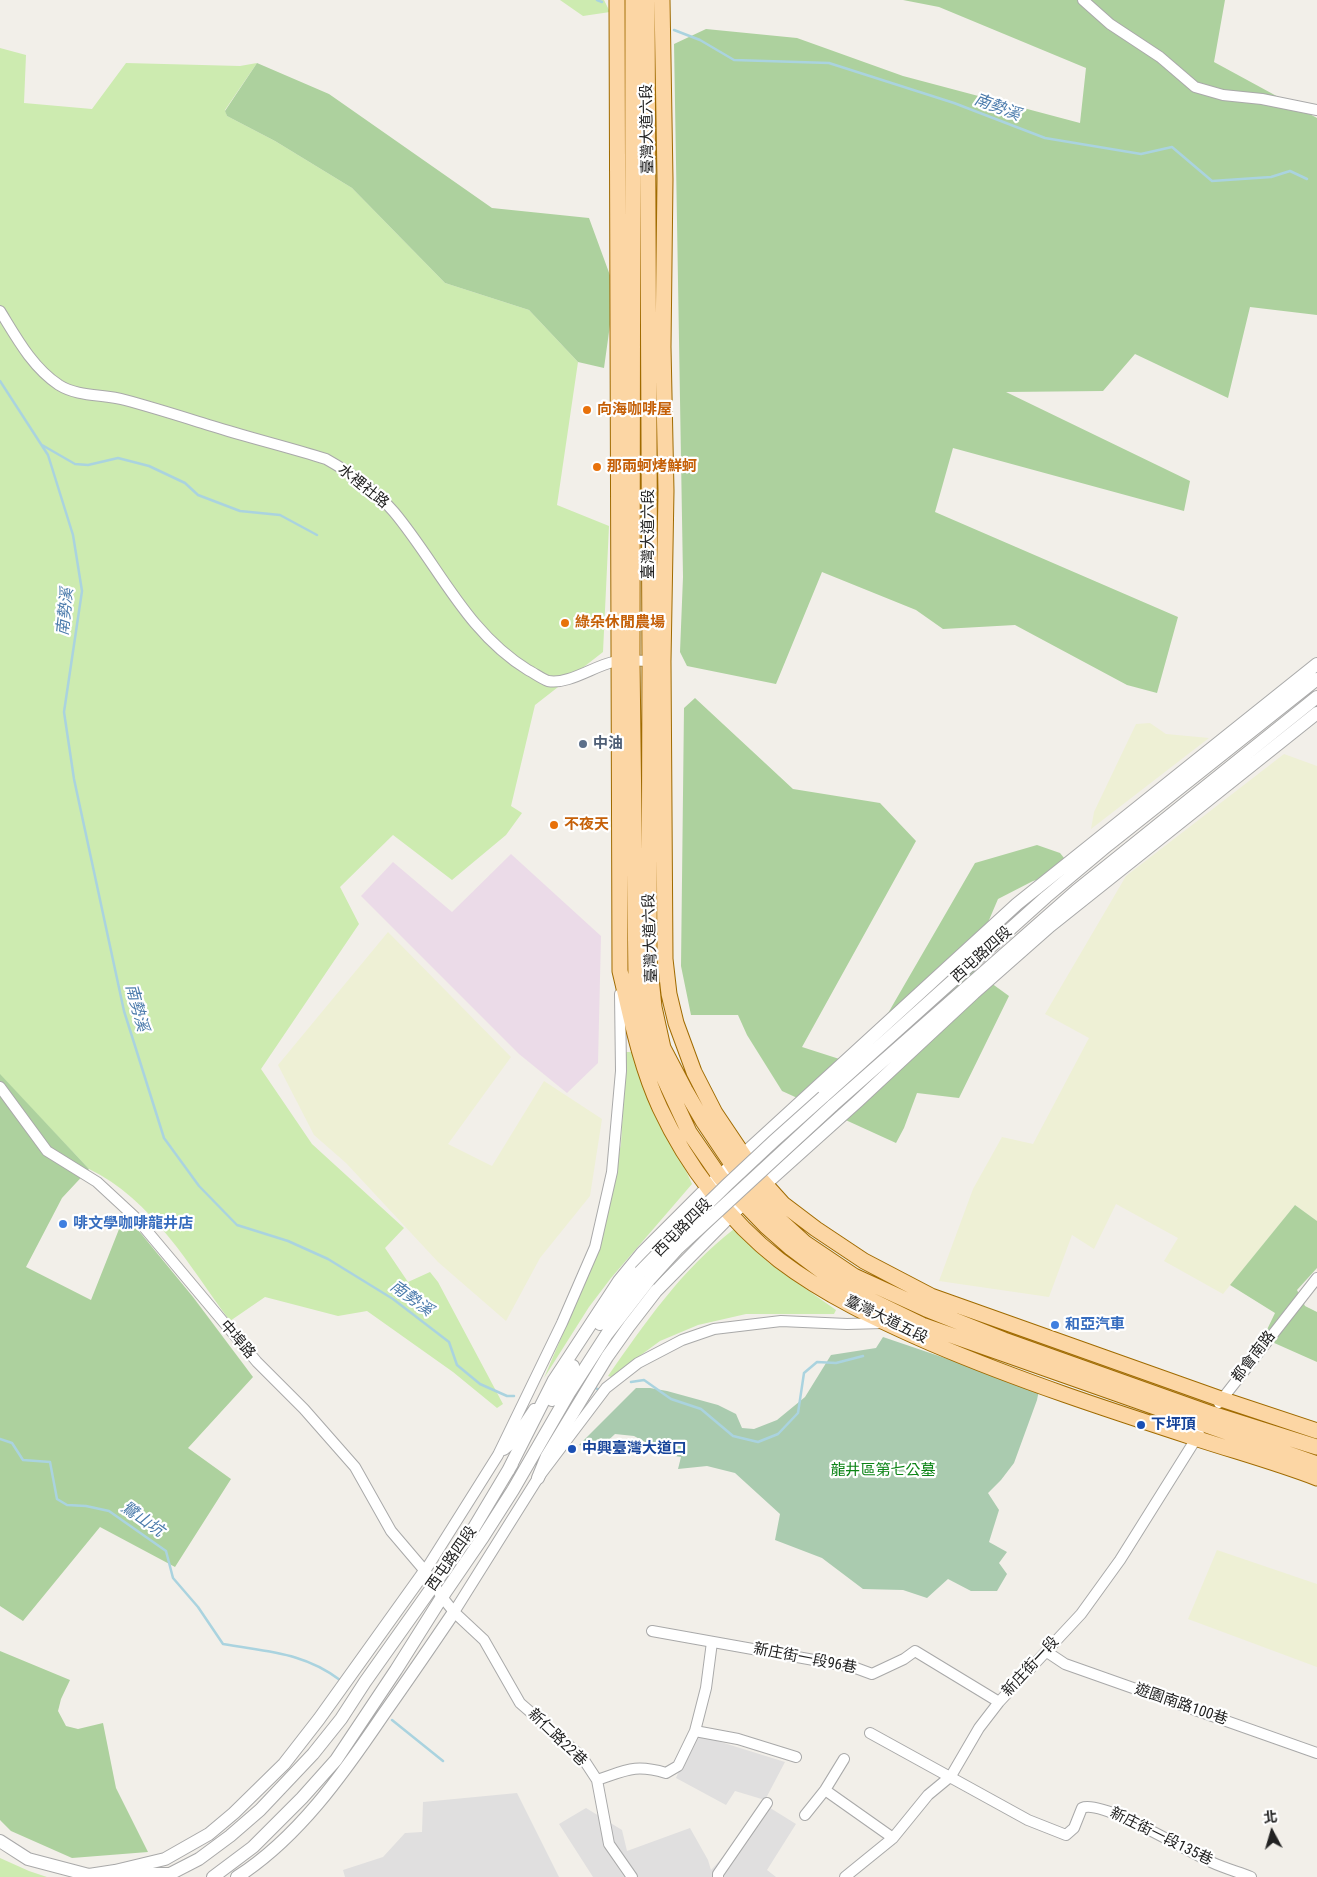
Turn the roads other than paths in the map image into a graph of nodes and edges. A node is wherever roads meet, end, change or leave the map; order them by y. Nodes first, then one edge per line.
1 (617, 0) edge
2 (633, 0) edge
3 (647, 0) edge
4 (662, 0) edge
5 (1083, 0) edge
6 (1317, 110) edge
7 (0, 311) edge
8 (625, 661) junction
9 (657, 661) junction
10 (1317, 664) edge
11 (1317, 679) edge
12 (1317, 697) edge
13 (1317, 712) edge
14 (1046, 897) junction
15 (1050, 926) junction
16 (974, 945) junction
17 (993, 962) junction
18 (620, 971) junction
19 (636, 978) joint
20 (669, 994) joint
21 (654, 1007) joint
22 (0, 1088) edge
23 (827, 1101) junction
24 (738, 1160) junction
25 (714, 1182) junction
26 (755, 1194) junction
27 (731, 1215) junction
28 (644, 1276) junction
29 (1317, 1278) edge
30 (884, 1322) junction
31 (922, 1325) junction
32 (554, 1380) junction
33 (1221, 1399) junction
34 (1208, 1420) junction
35 (1317, 1432) edge
36 (1196, 1439) junction
37 (1317, 1447) edge
38 (498, 1455) junction
39 (1317, 1464) edge
40 (508, 1471) junction
41 (538, 1478) junction
42 (1317, 1478) edge
43 (425, 1571) junction
44 (434, 1584) junction
45 (442, 1597) junction
46 (454, 1612) junction
47 (652, 1631) dead end
48 (712, 1642) junction
49 (1047, 1652) junction
50 (999, 1702) junction
51 (694, 1732) junction
52 (870, 1733) dead end
53 (1317, 1753) edge
54 (796, 1757) dead end
55 (844, 1759) dead end
56 (950, 1776) junction
57 (597, 1780) junction
58 (825, 1790) junction
59 (767, 1803) dead end
60 (805, 1814) dead end
61 (893, 1838) junction
62 (0, 1841) edge
63 (89, 1875) junction
64 (168, 1875) edge
65 (213, 1877) edge
66 (237, 1877) edge
67 (632, 1877) edge
68 (718, 1877) edge
69 (845, 1877) edge
70 (1251, 1877) edge

1 - 8 main road, 臺灣大道六段
2 - 8 main road, 臺灣大道六段
3 - 9 main road, 臺灣大道六段
4 - 9 main road, 臺灣大道六段
5 - 6 street
7 - 8 street, 水裡社路
8 - 9 street, 水裡社路
8 - 18 main road, 臺灣大道六段
8 - 19 main road, 臺灣大道六段
9 - 20 main road, 臺灣大道六段
9 - 21 main road, 臺灣大道六段
10 - 16 street, 西屯路四段
11 - 14 street, 西屯路四段
12 - 17 street, 西屯路四段
13 - 15 street, 西屯路四段
14 - 16 street
14 - 23 street, 西屯路四段
15 - 17 street
15 - 26 street, 西屯路四段
16 - 24 street, 西屯路四段
17 - 23 street, 西屯路四段
18 - 25 main road, 臺灣大道五段
18 - 38 street, 西屯路四段
19 - 25 main road, 臺灣大道五段
20 - 24 main road, 臺灣大道五段
21 - 24 main road, 臺灣大道五段
22 - 43 street, 中埠路
23 - 28 street, 西屯路四段, bridge
24 - 25 street, 西屯路四段
24 - 26 main road, 臺灣大道五段
25 - 26 main road, 臺灣大道五段
25 - 27 main road, 臺灣大道五段
25 - 32 street, 西屯路四段
26 - 27 street, 西屯路四段
26 - 31 main road, 臺灣大道五段
26 - 33 main road, 臺灣大道五段
26 - 34 main road, 臺灣大道五段
27 - 30 main road, 臺灣大道五段
27 - 41 street, 西屯路四段
28 - 40 street, 西屯路四段
28 - 45 street, 西屯路四段
29 - 33 street, 都會南路
30 - 31 street
30 - 36 main road, 臺灣大道五段
30 - 41 street, 西屯路四段
31 - 34 main road, 臺灣大道五段
32 - 38 street
32 - 40 street, 西屯路四段
33 - 34 street, 都會南路
33 - 35 main road, 臺灣大道五段
34 - 36 street, 都會南路
34 - 37 main road, 臺灣大道五段
34 - 39 main road, 臺灣大道五段
36 - 42 main road, 臺灣大道五段
36 - 49 street, 新庄街一段
38 - 43 street, 西屯路四段
40 - 44 street, 西屯路四段
41 - 46 street, 西屯路四段
43 - 44 street, 中埠路
43 - 63 street, 西屯路四段
44 - 45 street, 中埠路
44 - 64 street, 西屯路四段
45 - 46 street, 中埠路
45 - 65 street, 西屯路四段
46 - 57 street, 新仁路22巷
46 - 66 street, 西屯路四段
47 - 48 street, 新庄街一段96巷
48 - 50 street, 新庄街一段96巷
48 - 51 street
49 - 50 street, 新庄街一段
49 - 53 street, 遊園南路100巷
50 - 56 street, 新庄街一段
51 - 54 street
51 - 57 street
52 - 56 street
55 - 58 street
56 - 61 street, 新庄街一段
56 - 70 street, 新庄街一段135巷
57 - 67 street, 新仁路22巷
58 - 60 street
58 - 61 street
59 - 68 street
61 - 69 street, 新庄街一段
62 - 63 street, 西屯路四段
63 - 64 street

